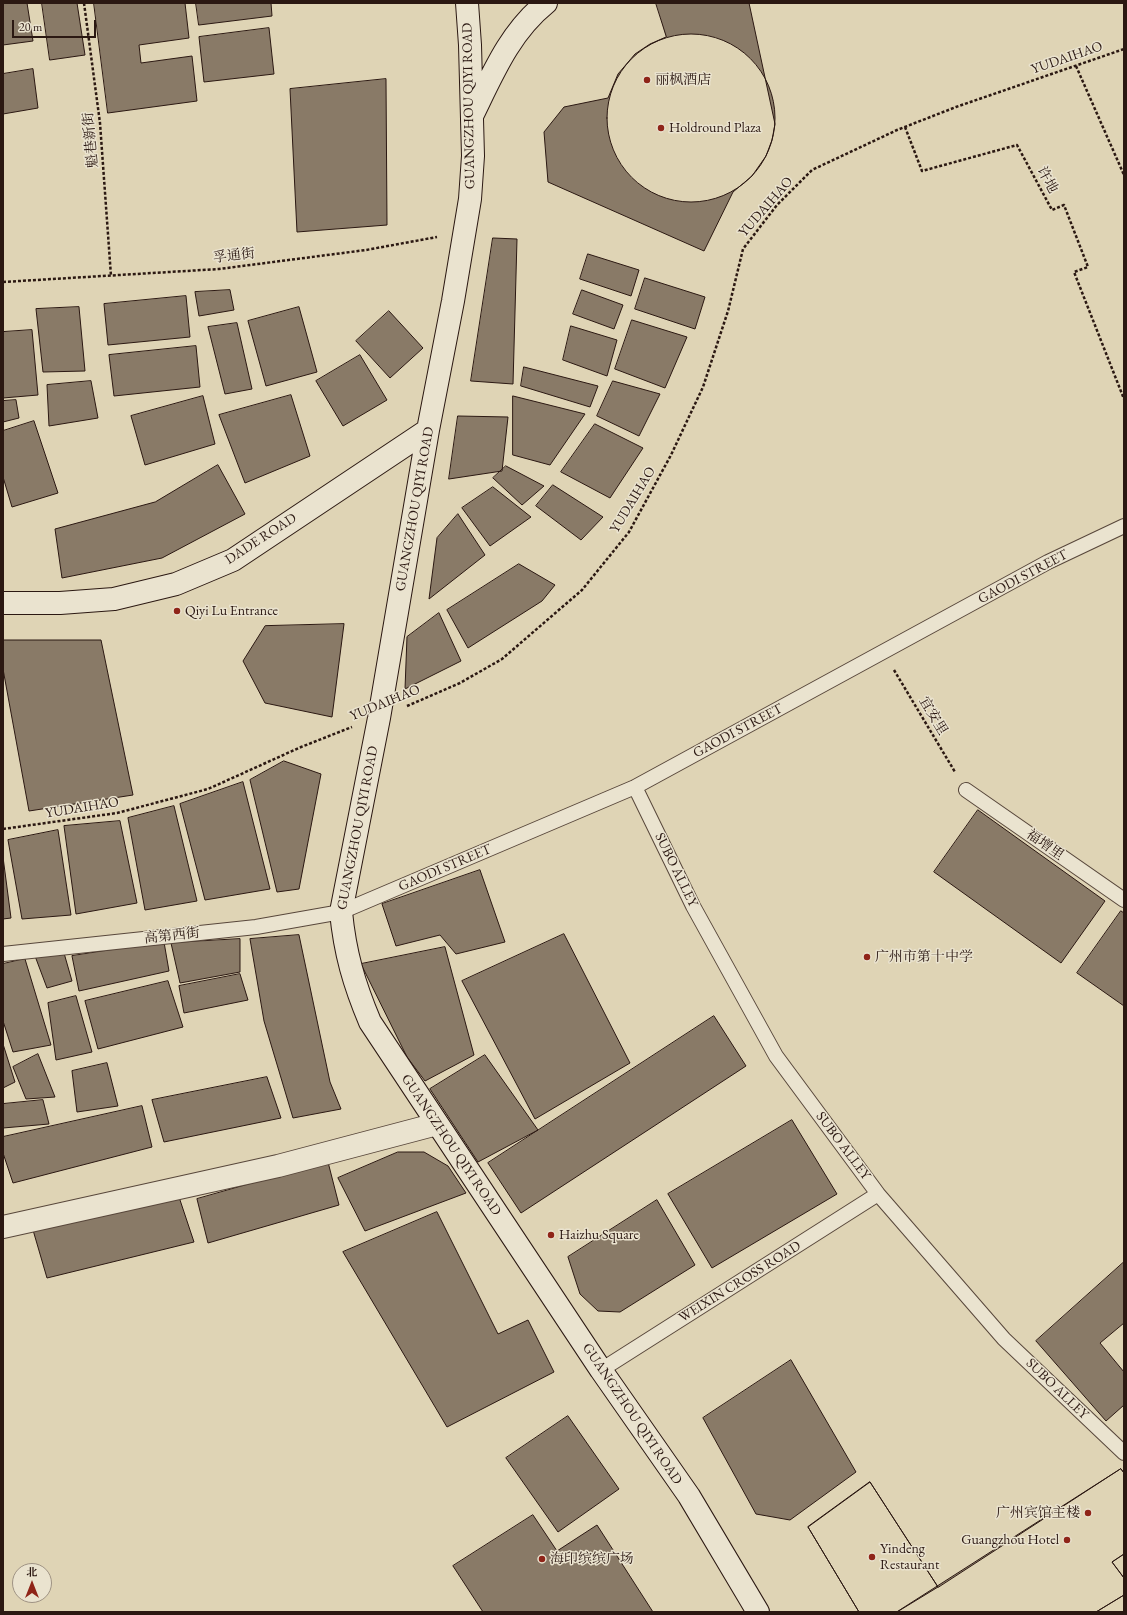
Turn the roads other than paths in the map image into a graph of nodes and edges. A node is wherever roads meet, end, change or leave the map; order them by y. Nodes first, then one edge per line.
1 (467, 3) edge
2 (546, 3) edge
3 (471, 116) junction
4 (428, 430) junction
5 (1124, 526) edge
6 (3, 603) edge
7 (635, 787) junction
8 (966, 790) road end
9 (1124, 900) edge
10 (341, 912) junction
11 (3, 954) edge
12 (437, 1124) junction
13 (878, 1194) junction
14 (3, 1228) edge
15 (601, 1370) junction
16 (1124, 1453) edge
17 (758, 1612) edge

1 - 3 main road, GUANGZHOU QIYI ROAD
2 - 3 main road
3 - 4 main road, GUANGZHOU QIYI ROAD
4 - 6 main road, DADE ROAD
4 - 10 main road, GUANGZHOU QIYI ROAD
5 - 7 lane, GAODI STREET
7 - 10 lane, GAODI STREET
7 - 13 lane, SUBO ALLEY
8 - 9 lane, 福增里
10 - 11 lane, 高第西街
10 - 12 main road, GUANGZHOU QIYI ROAD
12 - 14 main road
12 - 15 main road, GUANGZHOU QIYI ROAD
13 - 15 lane, WEIXIN CROSS ROAD
13 - 16 lane, SUBO ALLEY
15 - 17 main road, GUANGZHOU QIYI ROAD

